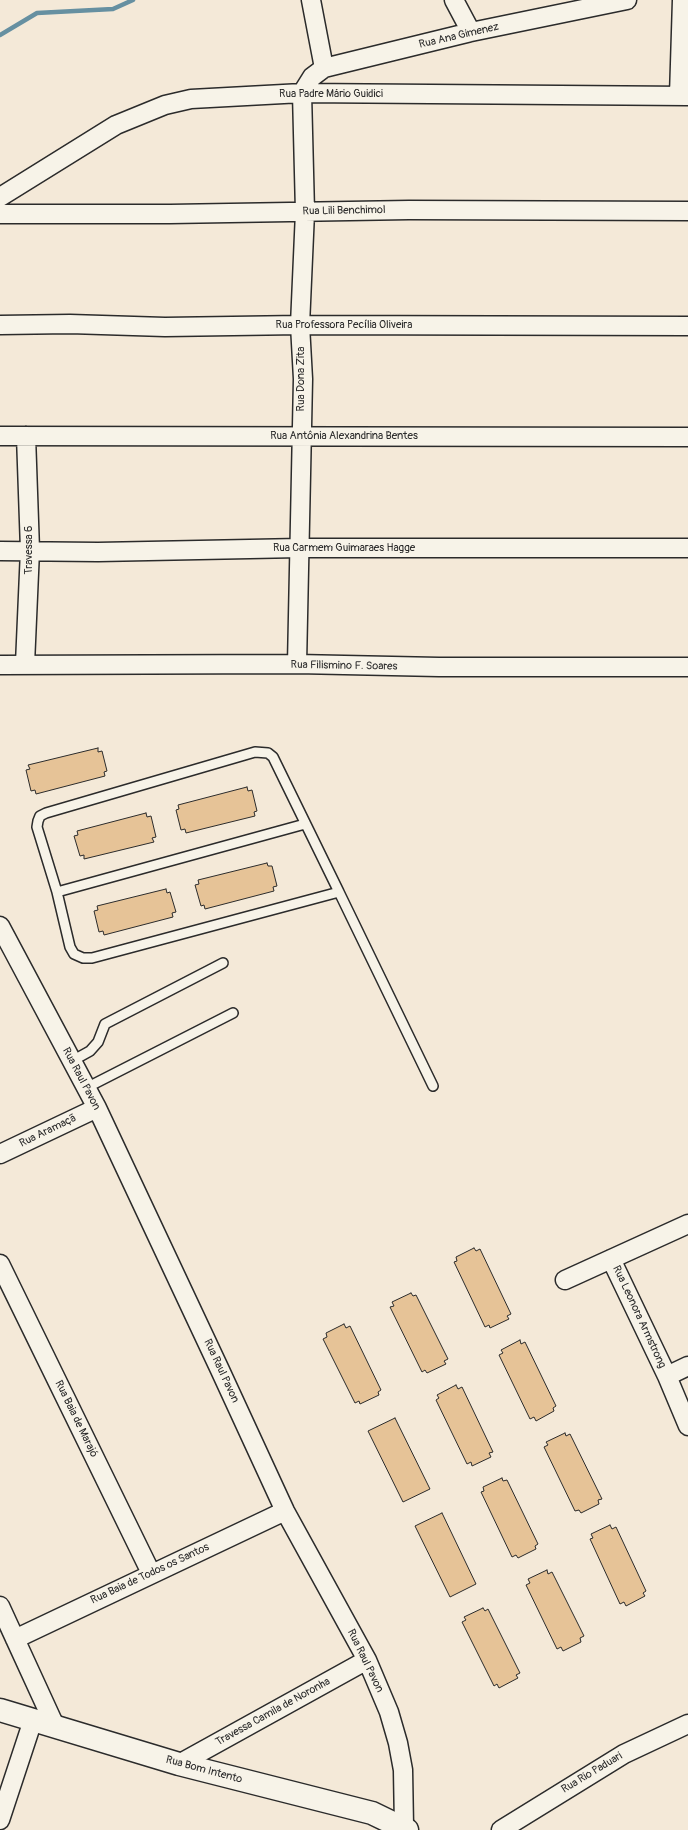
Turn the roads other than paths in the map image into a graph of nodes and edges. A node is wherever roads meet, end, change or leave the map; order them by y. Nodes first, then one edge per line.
1 (311, 0) edge
2 (454, 0) edge
3 (627, 0) edge
4 (682, 0) edge
5 (575, 5) edge
6 (472, 32) junction
7 (324, 68) junction
8 (302, 93) junction
9 (684, 96) edge
10 (0, 197) edge
11 (688, 211) edge
12 (304, 212) junction
13 (0, 214) edge
14 (300, 324) junction
15 (0, 325) edge
16 (688, 326) edge
17 (0, 436) edge
18 (26, 436) junction
19 (300, 436) junction
20 (688, 437) edge
21 (300, 548) junction
22 (688, 548) edge
23 (30, 550) junction
24 (0, 551) edge
25 (25, 664) junction
26 (296, 664) junction
27 (0, 665) edge
28 (688, 667) edge
29 (305, 824) junction
30 (57, 892) junction
31 (339, 892) junction
32 (0, 926) edge
33 (223, 963) dead end
34 (233, 1013) dead end
35 (72, 1061) junction
36 (433, 1086) dead end
37 (86, 1088) junction
38 (97, 1108) junction
39 (0, 1154) edge
40 (688, 1224) edge
41 (612, 1259) junction
42 (0, 1264) edge
43 (565, 1280) dead end
44 (688, 1366) edge
45 (667, 1376) junction
46 (688, 1426) edge
47 (285, 1511) junction
48 (151, 1573) junction
49 (0, 1606) edge
50 (15, 1638) junction
51 (367, 1660) junction
52 (0, 1710) edge
53 (33, 1720) junction
54 (688, 1724) edge
55 (54, 1726) junction
56 (179, 1764) junction
57 (0, 1820) edge
58 (405, 1829) edge
59 (501, 1830) edge

1 - 7 street
2 - 6 street
3 - 5 street, Rua Ana Gimenez
4 - 9 street
5 - 6 street, Rua Ana Gimenez
6 - 7 street, Rua Ana Gimenez
7 - 8 street, Rua Ana Gimenez
8 - 9 street, Rua Padre Mário Guidici
8 - 10 street, Rua Padre Mário Guidici
8 - 12 street, Rua Dona Zita
11 - 12 street, Rua Lili Benchimol
12 - 13 street, Rua Lili Benchimol
12 - 14 street, Rua Dona Zita
14 - 15 street, Rua Professora Pecília Oliveira
14 - 16 street, Rua Professora Pecília Oliveira
14 - 19 street, Rua Dona Zita
17 - 18 street, Rua Antônia Alexandrina Bentes
18 - 19 street, Rua Antônia Alexandrina Bentes
18 - 23 street, Travessa 6
19 - 20 street, Rua Antônia Alexandrina Bentes
19 - 21 street, Rua Dona Zita
21 - 22 street, Rua Carmem Guimaraes Hagge
21 - 23 street, Rua Carmem Guimaraes Hagge
21 - 26 street, Rua Dona Zita
23 - 24 street, Rua Carmem Guimaraes Hagge
23 - 25 street, Travessa 6
25 - 26 street, Rua Filismino F. Soares
25 - 27 street, Rua Filismino F. Soares
26 - 28 street, Rua Filismino F. Soares
29 - 30 lane
29 - 30 lane
29 - 31 lane
30 - 31 lane
31 - 36 lane
32 - 35 street, Rua Raul Pavon
33 - 35 lane
34 - 37 lane
35 - 37 street, Rua Raul Pavon
37 - 38 street, Rua Raul Pavon
38 - 39 street, Rua Aramaçã
38 - 47 street, Rua Raul Pavon
40 - 41 street, Rua Leonora Armstrong
41 - 43 street, Rua Leonora Armstrong
41 - 45 street, Rua Leonora Armstrong
42 - 48 street, Rua Baia de Marajó
44 - 45 street, Rua Leonora Armstrong
45 - 46 street, Rua Leonora Armstrong
47 - 48 street, Rua Baia de Todos os Santos
47 - 51 street, Rua Raul Pavon
48 - 50 street, Rua Baia de Todos os Santos
49 - 50 street
50 - 55 street
51 - 56 street, Travessa Camila de Noronha
51 - 58 street, Rua Raul Pavon
52 - 53 street, Rua Bom Intento
53 - 55 street, Rua Bom Intento
53 - 57 street
54 - 59 street, Rua Rio Paduari
55 - 56 street, Rua Bom Intento
56 - 58 street, Rua Bom Intento

